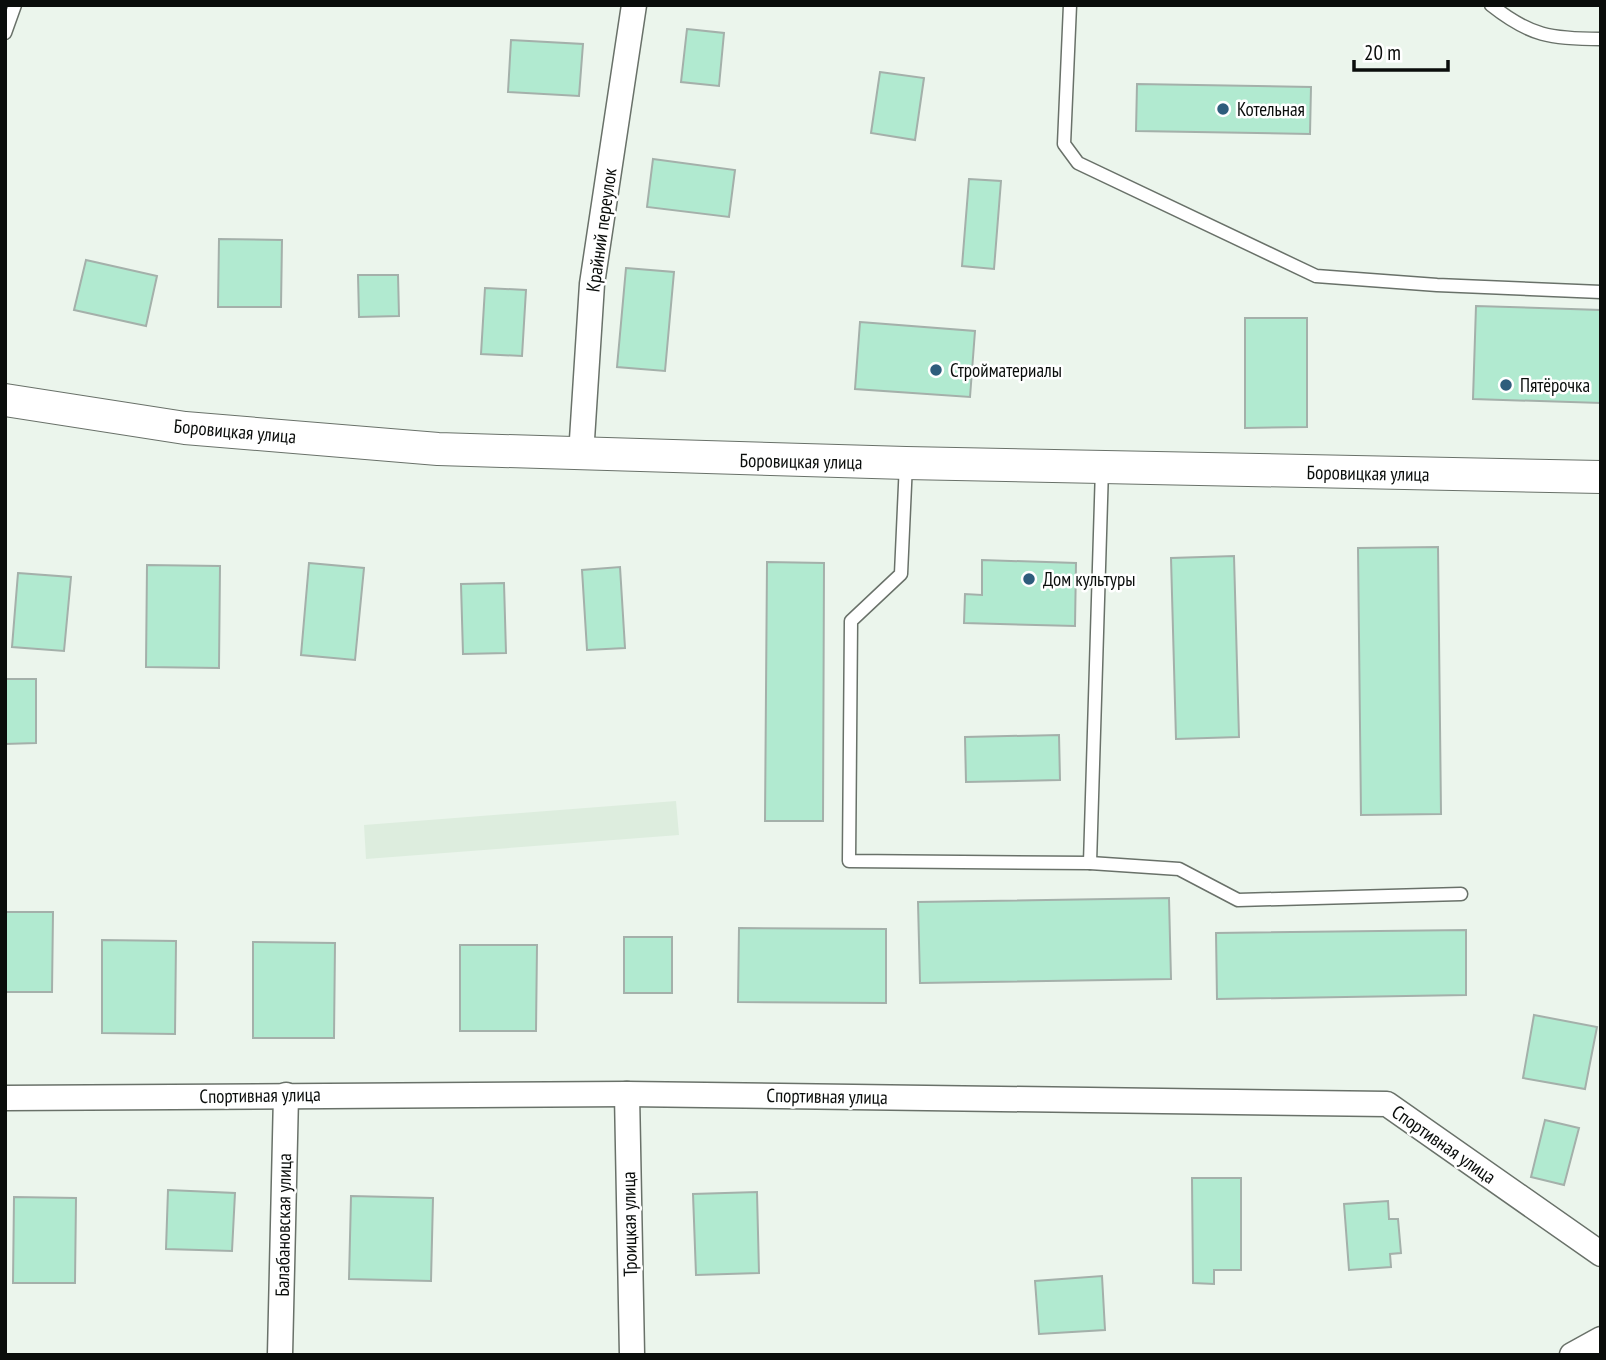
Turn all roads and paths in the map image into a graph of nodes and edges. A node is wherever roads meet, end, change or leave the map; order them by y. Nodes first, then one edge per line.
1 (15, 5) edge
2 (634, 5) edge
3 (1070, 5) edge
4 (1491, 5) edge
5 (5, 33) edge
6 (1601, 39) edge
7 (1601, 292) edge
8 (5, 400) edge
9 (581, 455) junction
10 (906, 463) junction
11 (1102, 468) junction
12 (1601, 477) edge
13 (1090, 863) junction
14 (1461, 894) dead end
15 (626, 1094) junction
16 (286, 1095) junction
17 (5, 1098) edge
18 (1601, 1254) edge
19 (1601, 1339) edge
20 (280, 1355) edge
21 (632, 1355) edge
22 (1572, 1355) edge

1 - 5 lane
2 - 9 street, Крайний переулок
3 - 7 lane
4 - 6 lane
8 - 9 street, Боровицкая улица
9 - 10 street, Боровицкая улица
10 - 11 street, Боровицкая улица
10 - 13 lane
11 - 12 street, Боровицкая улица
11 - 13 lane
13 - 14 lane
15 - 16 street, Спортивная улица
15 - 18 street, Спортивная улица
15 - 21 street, Троицкая улица
16 - 17 street, Спортивная улица
16 - 20 street, Балабановская улица
19 - 22 street

